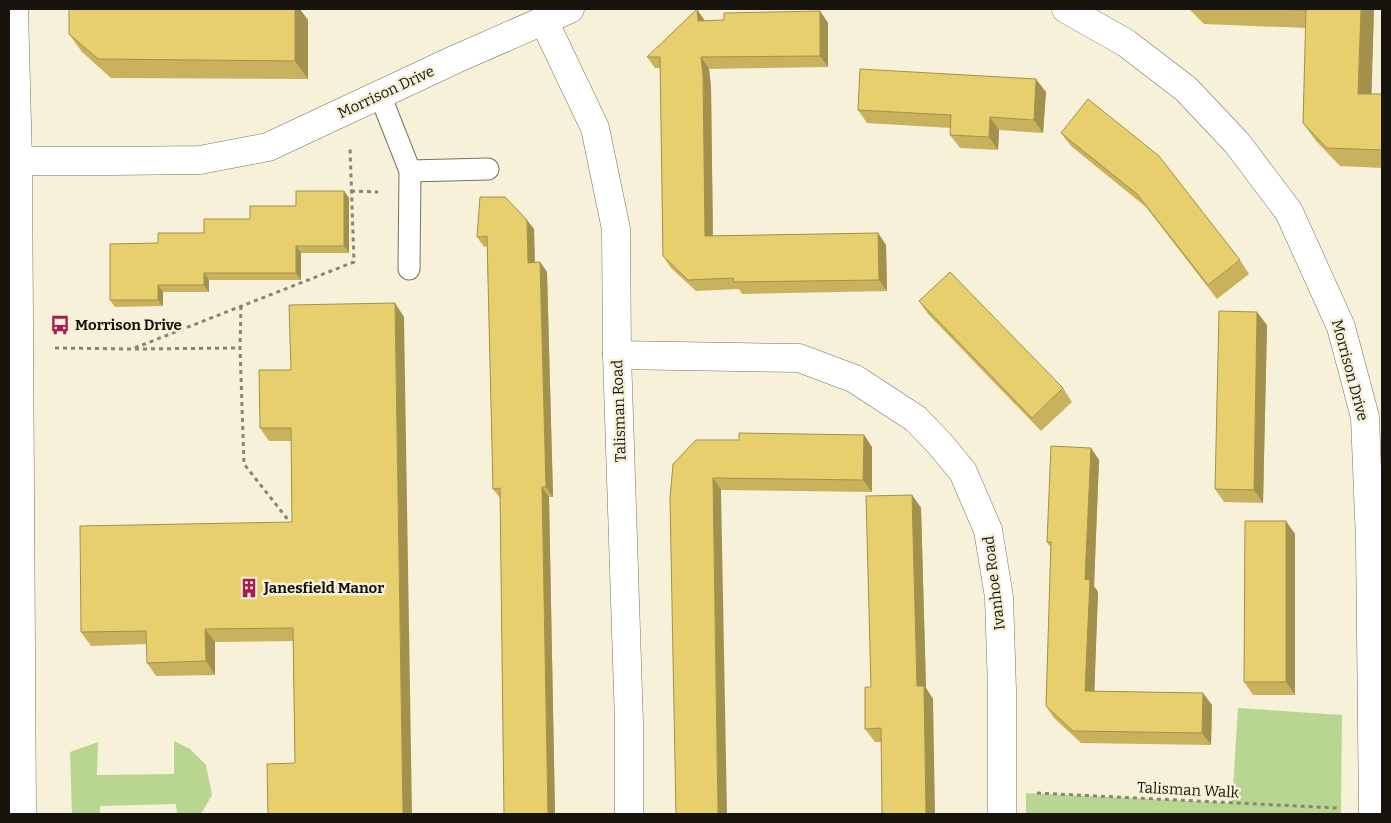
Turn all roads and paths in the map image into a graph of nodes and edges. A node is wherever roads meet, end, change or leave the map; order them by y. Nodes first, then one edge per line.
1 (14, 9) edge
2 (570, 9) edge
3 (1066, 9) edge
4 (544, 21) junction
5 (380, 94) junction
6 (349, 110) junction
7 (18, 161) junction
8 (488, 169) dead end
9 (410, 171) junction
10 (409, 269) dead end
11 (241, 306) junction
12 (19, 348) junction
13 (240, 348) junction
14 (132, 349) junction
15 (617, 355) junction
16 (14, 475) edge
17 (289, 528) edge
18 (1034, 793) dead end
19 (1340, 808) dead end
20 (22, 814) edge
21 (630, 814) edge
22 (1002, 814) edge
23 (1374, 814) edge

1 - 7 street
2 - 4 street, Morrison Drive
3 - 23 street, Morrison Drive
4 - 5 street, Morrison Drive
4 - 15 street, Talisman Road
5 - 6 street, Morrison Drive
5 - 9 lane
6 - 7 street, Morrison Drive
6 - 11 path
7 - 12 street
8 - 9 lane
9 - 10 lane
11 - 13 path
11 - 14 path
12 - 14 path
12 - 16 street
13 - 14 path
13 - 17 path
15 - 21 street, Talisman Road
15 - 22 street, Ivanhoe Road
16 - 20 street
18 - 19 path, Talisman Walk

